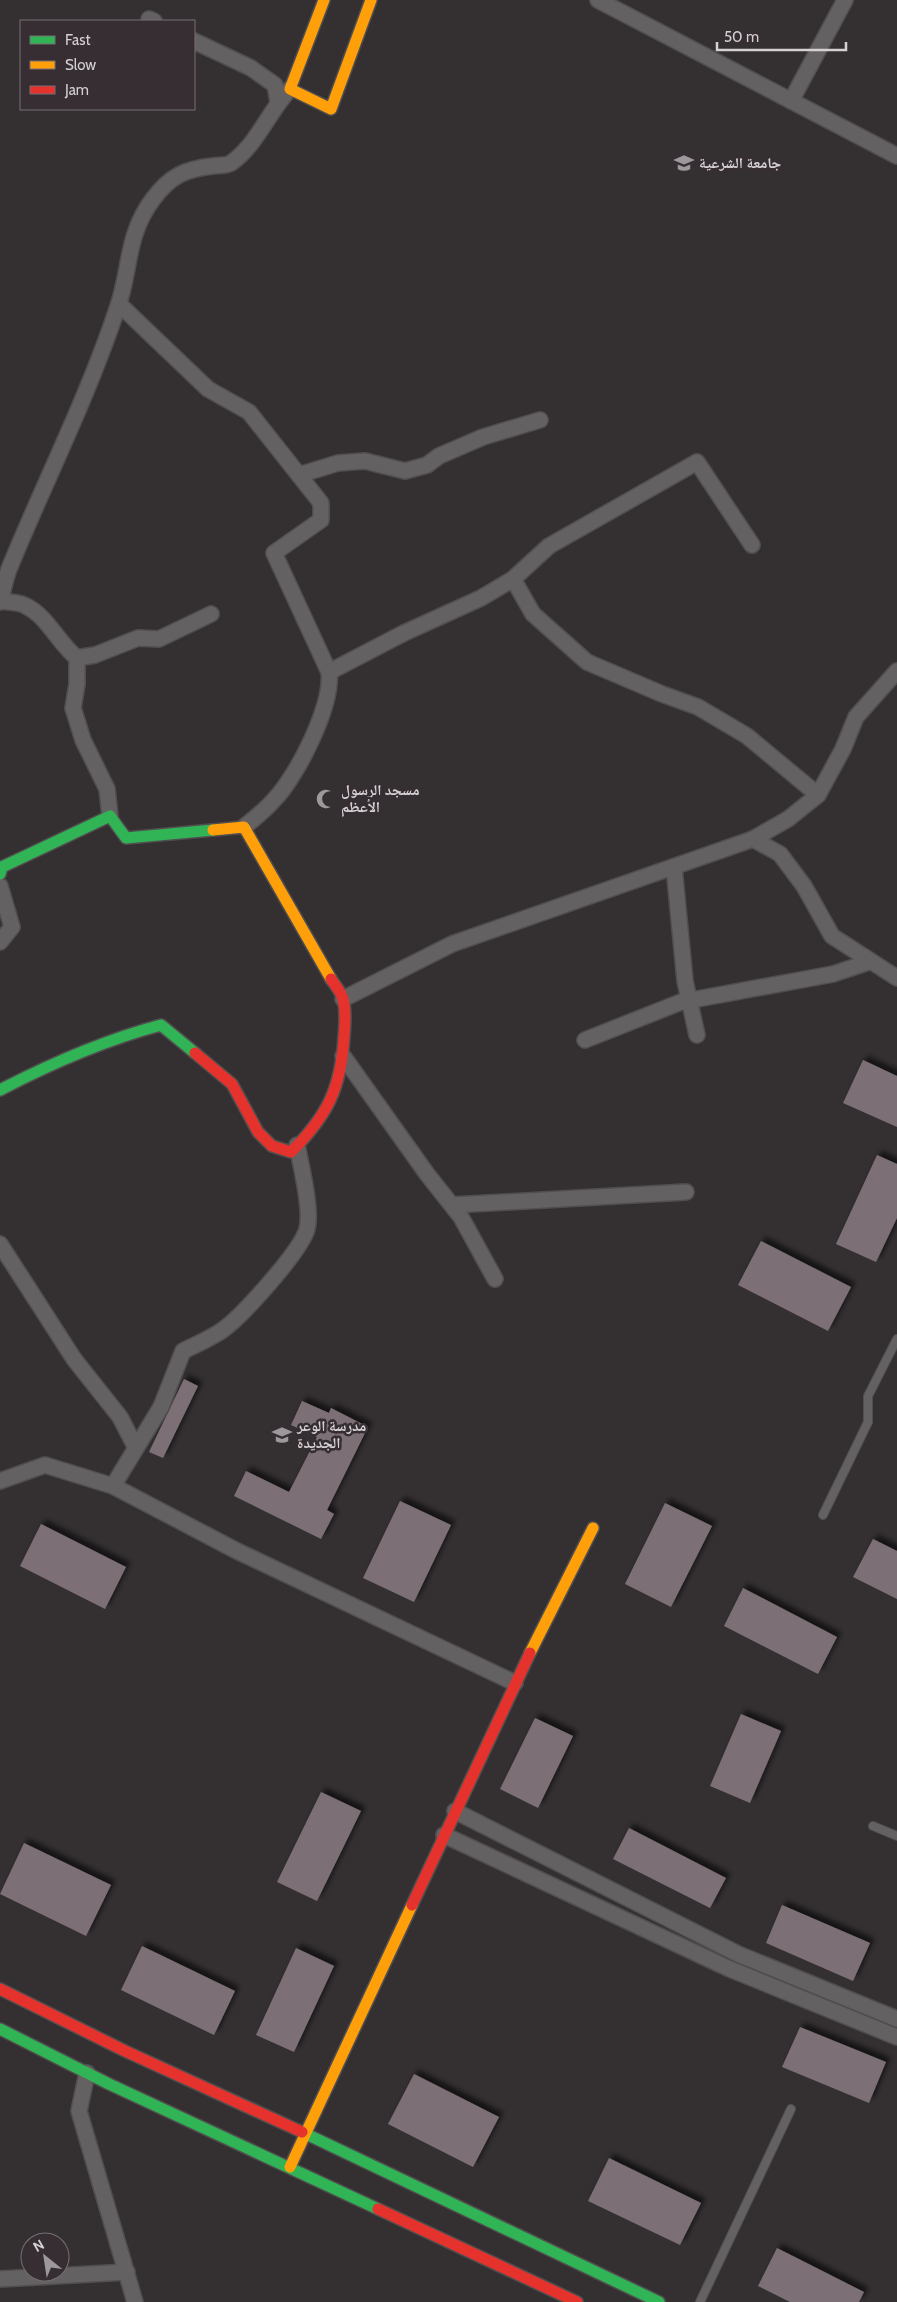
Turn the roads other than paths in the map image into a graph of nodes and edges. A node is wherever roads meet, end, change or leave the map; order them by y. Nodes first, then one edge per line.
1 (324, 0) edge
2 (371, 0) edge
3 (598, 0) edge
4 (845, 0) edge
5 (195, 40) edge
6 (290, 89) junction
7 (790, 101) junction
8 (278, 102) junction
9 (897, 156) edge
10 (119, 304) junction
11 (540, 420) dead end
12 (299, 475) junction
13 (752, 544) dead end
14 (513, 579) junction
15 (0, 602) edge
16 (211, 614) dead end
17 (77, 658) junction
18 (897, 671) edge
19 (329, 672) junction
20 (818, 795) junction
21 (110, 816) junction
22 (244, 827) junction
23 (753, 839) junction
24 (674, 867) junction
25 (0, 874) edge
26 (0, 886) edge
27 (0, 942) edge
28 (869, 962) junction
29 (897, 978) edge
30 (343, 999) junction
31 (690, 1000) junction
32 (697, 1035) dead end
33 (585, 1040) dead end
34 (343, 1056) junction
35 (0, 1090) edge
36 (297, 1145) junction
37 (686, 1192) dead end
38 (452, 1205) junction
39 (0, 1244) edge
40 (496, 1279) dead end
41 (897, 1339) edge
42 (136, 1448) junction
43 (0, 1481) edge
44 (113, 1486) junction
45 (823, 1515) dead end
46 (594, 1528) dead end
47 (515, 1683) junction
48 (455, 1811) junction
49 (874, 1826) dead end
50 (444, 1835) junction
51 (897, 1836) edge
52 (0, 1989) edge
53 (897, 2019) edge
54 (0, 2029) edge
55 (897, 2037) edge
56 (87, 2073) junction
57 (791, 2109) dead end
58 (306, 2133) junction
59 (290, 2167) junction
60 (127, 2272) junction
61 (0, 2279) edge
62 (135, 2302) edge
63 (576, 2302) edge
64 (659, 2302) edge
65 (700, 2302) edge

1 - 6 street
2 - 6 street
3 - 7 street
4 - 7 street
5 - 8 street
6 - 8 street
7 - 9 street
8 - 10 street
10 - 12 street
10 - 15 street
11 - 12 street
12 - 19 street
13 - 14 street
14 - 19 street
14 - 20 street
15 - 17 street
16 - 17 street
17 - 21 street
18 - 20 street
19 - 22 street
20 - 23 street
21 - 22 street
21 - 25 street
22 - 30 street
23 - 24 street
23 - 28 street
24 - 30 street
24 - 31 street
26 - 27 street
28 - 29 street
28 - 31 street
30 - 34 street
31 - 32 street
31 - 33 street
34 - 36 street
34 - 38 street
35 - 36 street
36 - 42 street
37 - 38 street
38 - 40 street
39 - 42 street
41 - 45 lane
42 - 44 street
43 - 44 street
44 - 47 street
46 - 47 street
47 - 48 street
48 - 50 street
48 - 53 street
49 - 51 lane
50 - 55 street
50 - 58 street
52 - 58 street
54 - 56 street
56 - 59 street
56 - 60 street
57 - 65 lane
58 - 59 street
58 - 64 street
59 - 63 street
60 - 61 street
60 - 62 street

